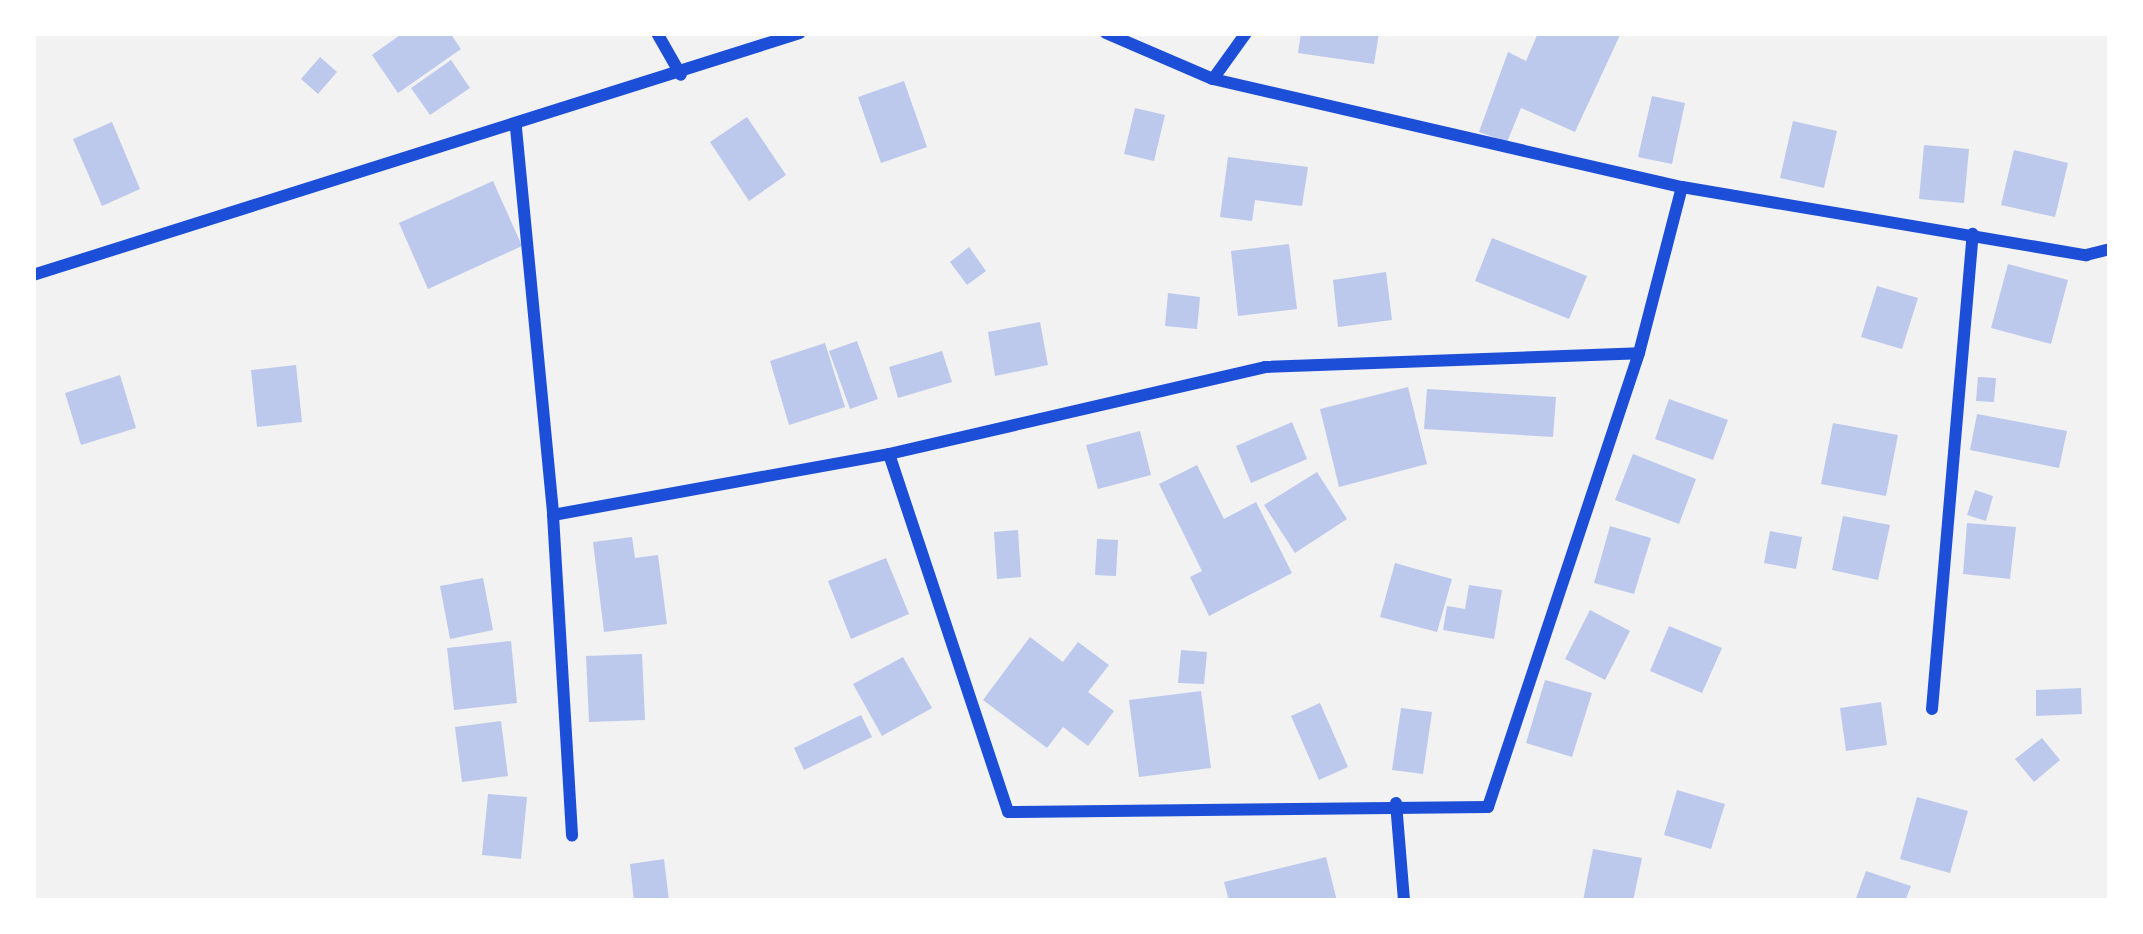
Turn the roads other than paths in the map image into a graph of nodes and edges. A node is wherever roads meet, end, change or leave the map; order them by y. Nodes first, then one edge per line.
1 (657, 33) edge
2 (800, 33) edge
3 (1106, 33) edge
4 (1246, 33) edge
5 (681, 75) junction
6 (1213, 79) junction
7 (516, 128) junction
8 (1682, 187) junction
9 (1973, 235) junction
10 (2110, 249) edge
11 (33, 275) edge
12 (1639, 353) junction
13 (889, 454) junction
14 (554, 515) junction
15 (1932, 709) dead end
16 (1396, 802) junction
17 (572, 835) dead end
18 (1404, 901) edge

1 - 5 street
2 - 5 street
3 - 6 street
4 - 6 street
5 - 7 street
6 - 8 street
7 - 11 street
7 - 14 street
8 - 9 street
8 - 12 street
9 - 10 street
9 - 15 street
12 - 13 street
12 - 16 street
13 - 14 street
13 - 16 street
14 - 17 street
16 - 18 street

